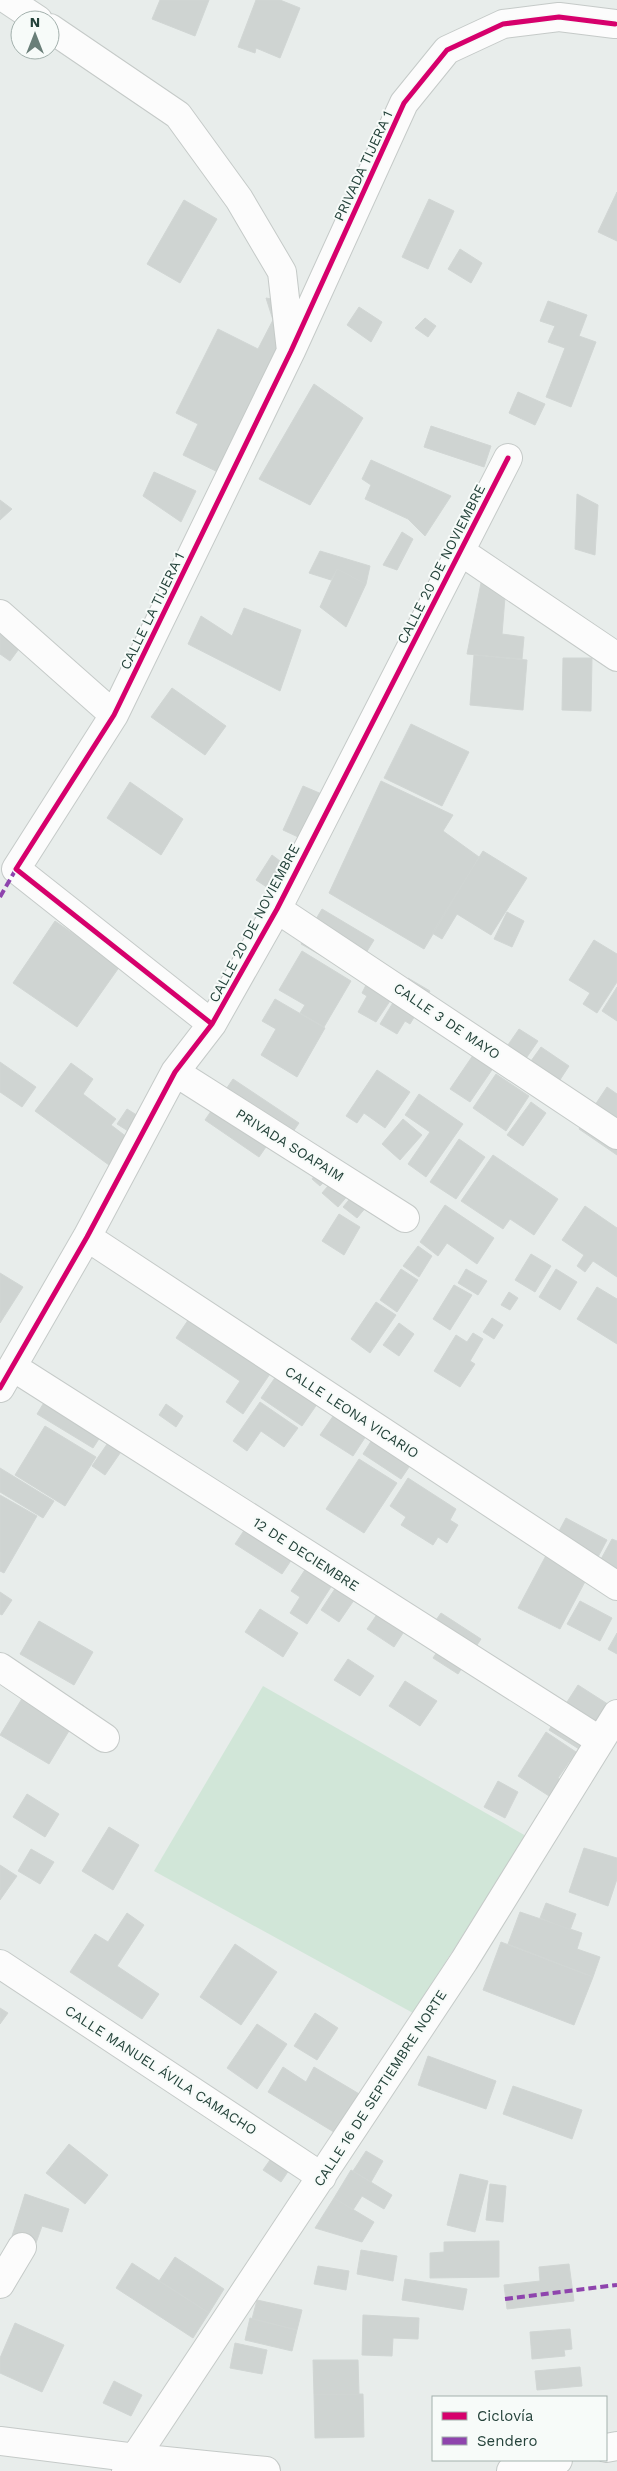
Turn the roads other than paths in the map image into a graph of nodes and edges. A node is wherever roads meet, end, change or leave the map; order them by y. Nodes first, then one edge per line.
1 (8, 0) edge
2 (23, 10) edge
3 (615, 24) dead end
4 (60, 35) edge
5 (291, 351) junction
6 (508, 458) dead end
7 (460, 551) junction
8 (0, 614) edge
9 (617, 657) edge
10 (114, 715) junction
11 (276, 909) junction
12 (212, 1024) junction
13 (175, 1072) junction
14 (617, 1135) edge
15 (405, 1218) dead end
16 (87, 1237) junction
17 (7, 1377) edge
18 (617, 1586) edge
19 (0, 1666) edge
20 (617, 1714) edge
21 (105, 1738) dead end
22 (598, 1740) junction
23 (0, 1964) edge
24 (322, 2177) junction
25 (22, 2247) dead end
26 (0, 2284) edge
27 (0, 2441) edge
28 (554, 2461) edge
29 (131, 2464) edge
30 (266, 2471) edge
31 (511, 2471) edge

1 - 2 street
3 - 5 street, PRIVADA TIJERA 1
4 - 5 street
5 - 10 street, CALLE LA TIJERA 1
6 - 7 street, CALLE 20 DE NOVIEMBRE
7 - 9 street
7 - 11 street, CALLE 20 DE NOVIEMBRE
8 - 10 street
10 - 12 street, CALLE LA TIJERA 1
11 - 12 street, CALLE 20 DE NOVIEMBRE
11 - 14 street, CALLE 3 DE MAYO
12 - 13 street, CALLE 20 DE NOVIEMBRE
13 - 15 street, PRIVADA SOAPAIM
13 - 16 street, CALLE 20 DE NOVIEMBRE
16 - 17 street, CALLE 20 DE NOVIEMBRE
16 - 18 street, CALLE LEONA VICARIO
17 - 22 street, 12 DE DECIEMBRE
19 - 21 street
20 - 22 street, CALLE 16 DE SEPTIEMBRE NORTE
22 - 24 street, CALLE 16 DE SEPTIEMBRE NORTE
23 - 24 street, CALLE MANUEL ÁVILA CAMACHO
24 - 29 street, CALLE 16 DE SEPTIEMBRE NORTE
25 - 26 street
27 - 29 street
28 - 31 street
29 - 30 street

